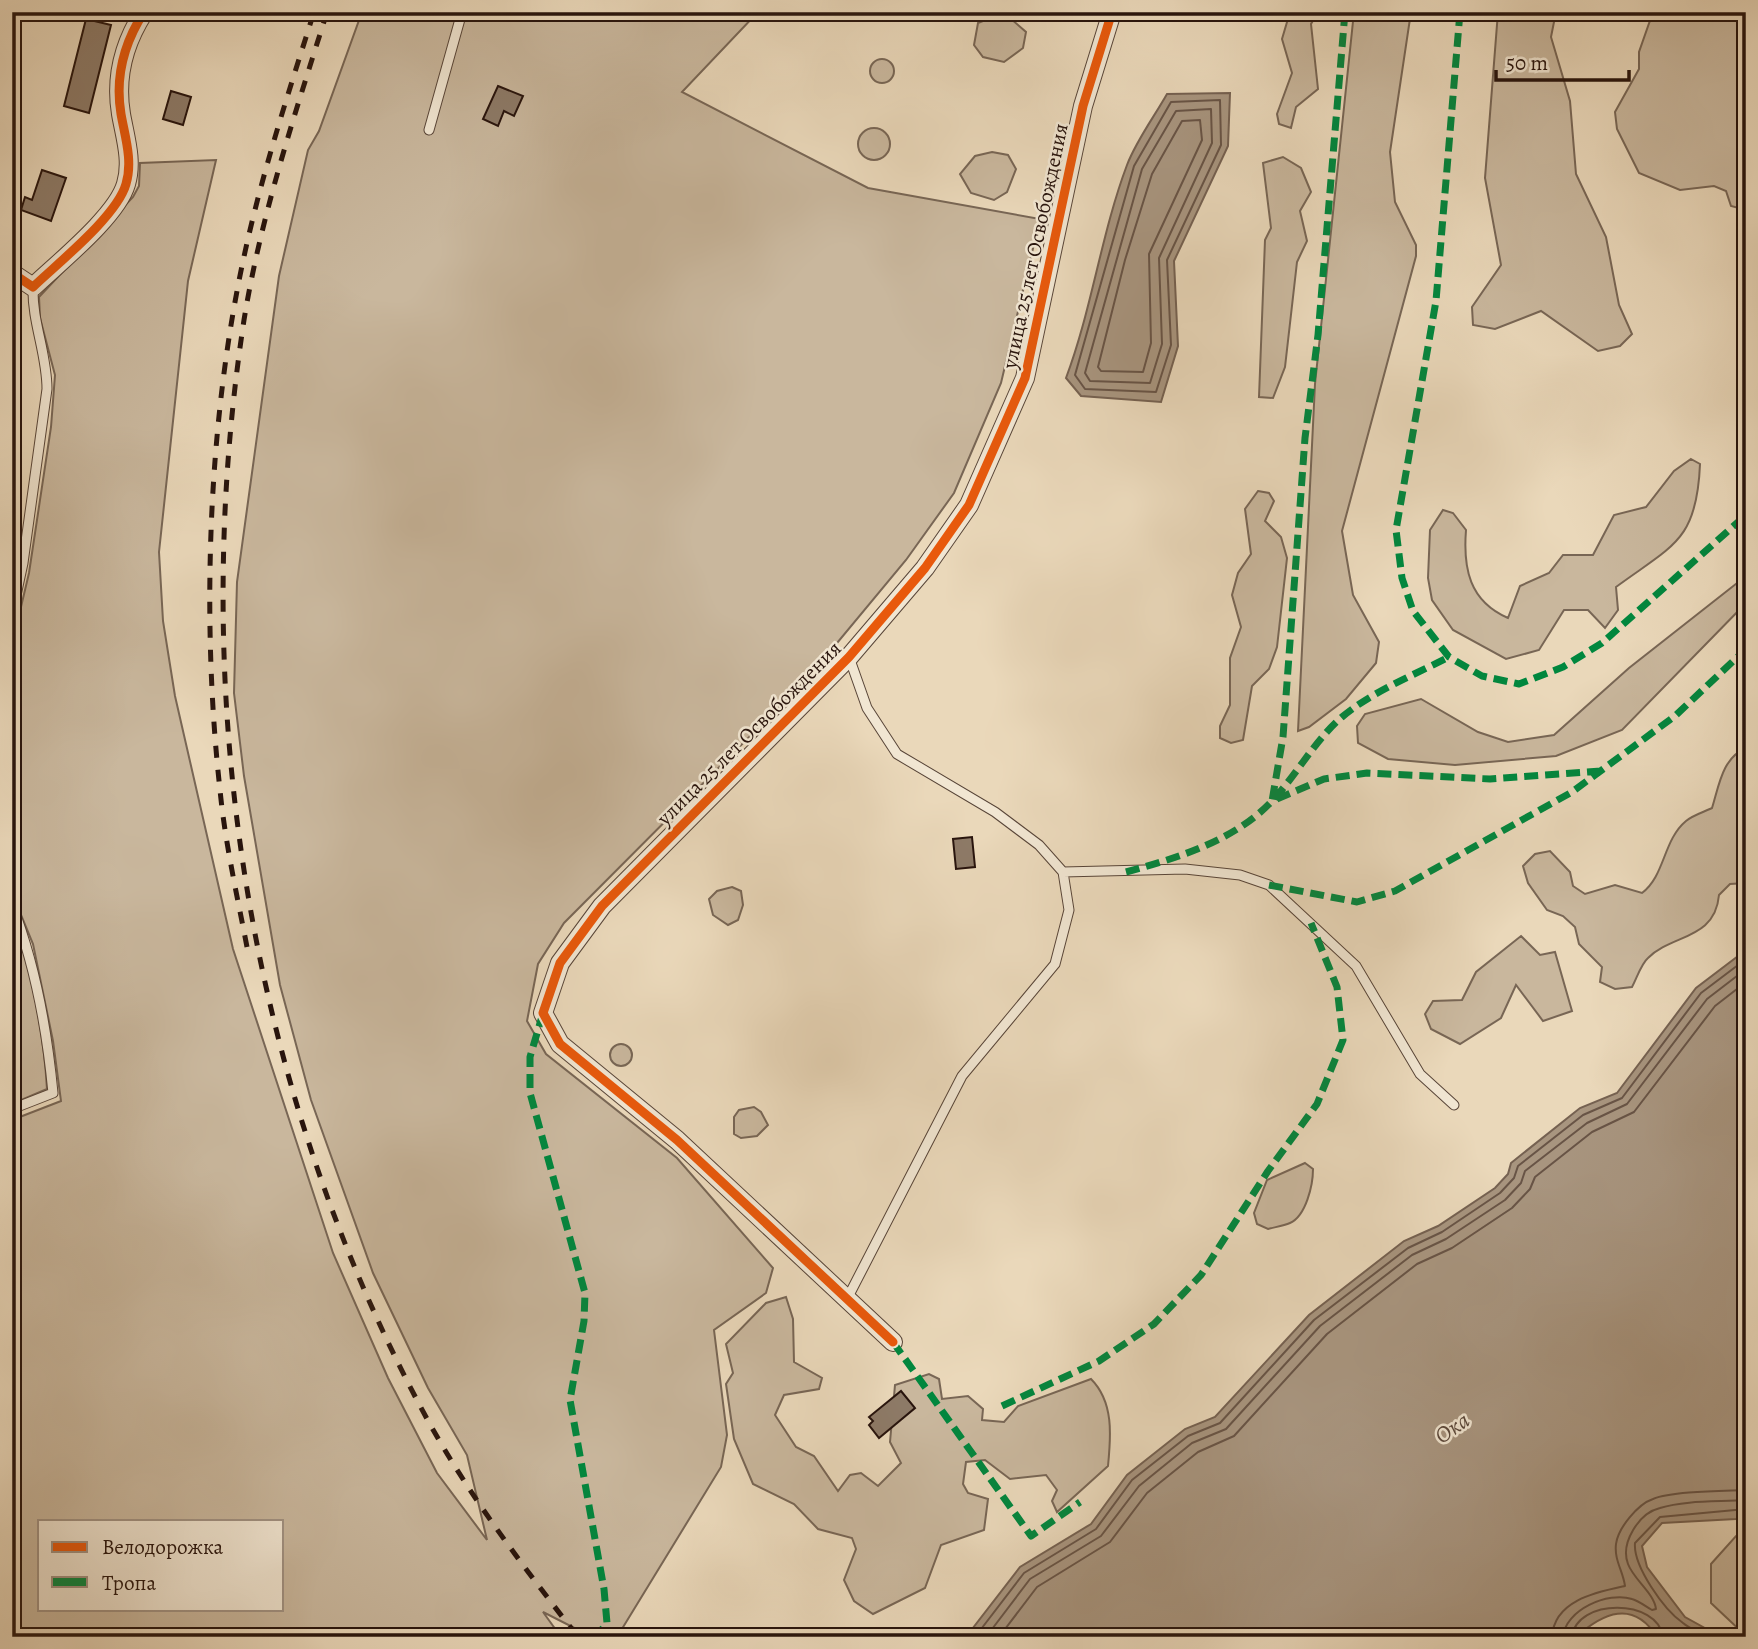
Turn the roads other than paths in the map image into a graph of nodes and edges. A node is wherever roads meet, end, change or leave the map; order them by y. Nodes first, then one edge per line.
1 (144, 12) edge
2 (462, 12) edge
3 (1112, 12) edge
4 (429, 130) dead end
5 (12, 273) edge
6 (33, 287) junction
7 (12, 614) edge
8 (849, 657) junction
9 (1063, 872) junction
10 (12, 905) edge
11 (1454, 1105) dead end
12 (12, 1109) edge
13 (848, 1299) junction
14 (893, 1342) dead end

1 - 6 street
2 - 4 lane
3 - 8 street, улица 25 лет Освобождения
5 - 6 street
6 - 7 lane
8 - 9 lane
8 - 13 street, улица 25 лет Освобождения
9 - 11 lane
9 - 13 lane
10 - 12 lane
13 - 14 street, улица 25 лет Освобождения

